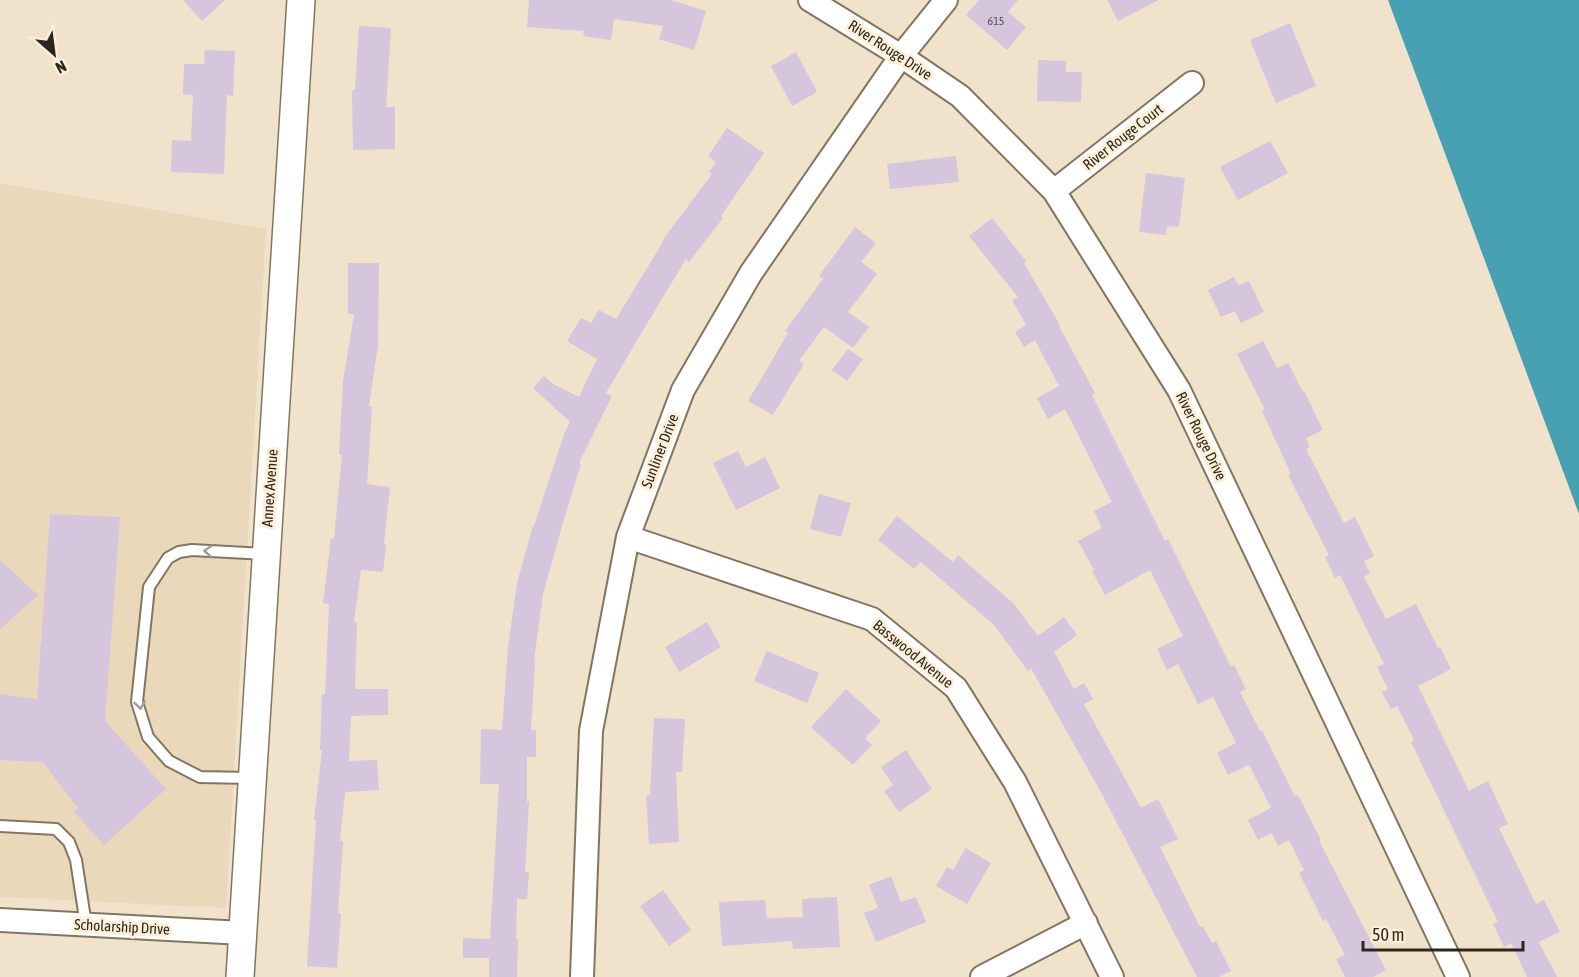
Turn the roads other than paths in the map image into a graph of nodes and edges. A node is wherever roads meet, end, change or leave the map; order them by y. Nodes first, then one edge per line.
1 (301, 0) edge
2 (810, 0) edge
3 (946, 0) edge
4 (901, 56) junction
5 (1192, 82) dead end
6 (1054, 191) junction
7 (628, 537) junction
8 (266, 555) junction
9 (252, 778) junction
10 (0, 826) edge
11 (0, 920) edge
12 (1086, 923) junction
13 (86, 925) junction
14 (243, 933) junction
15 (240, 977) edge
16 (582, 977) edge
17 (982, 977) edge
18 (1112, 977) edge
19 (1458, 977) edge

1 - 8 street, Annex Avenue
2 - 4 street, River Rouge Drive
3 - 4 street, Sunliner Drive
4 - 6 street, River Rouge Drive
4 - 7 street, Sunliner Drive
5 - 6 street, River Rouge Court
6 - 19 street, River Rouge Drive
7 - 12 street, Basswood Avenue
7 - 16 street, Sunliner Drive
8 - 9 street, Annex Avenue
8 -> 9 lane
9 - 14 street, Annex Avenue
10 - 13 lane
11 - 13 street, Scholarship Drive
12 - 17 street
12 - 18 street, Basswood Avenue
13 - 14 street, Scholarship Drive
14 - 15 street, Annex Avenue

